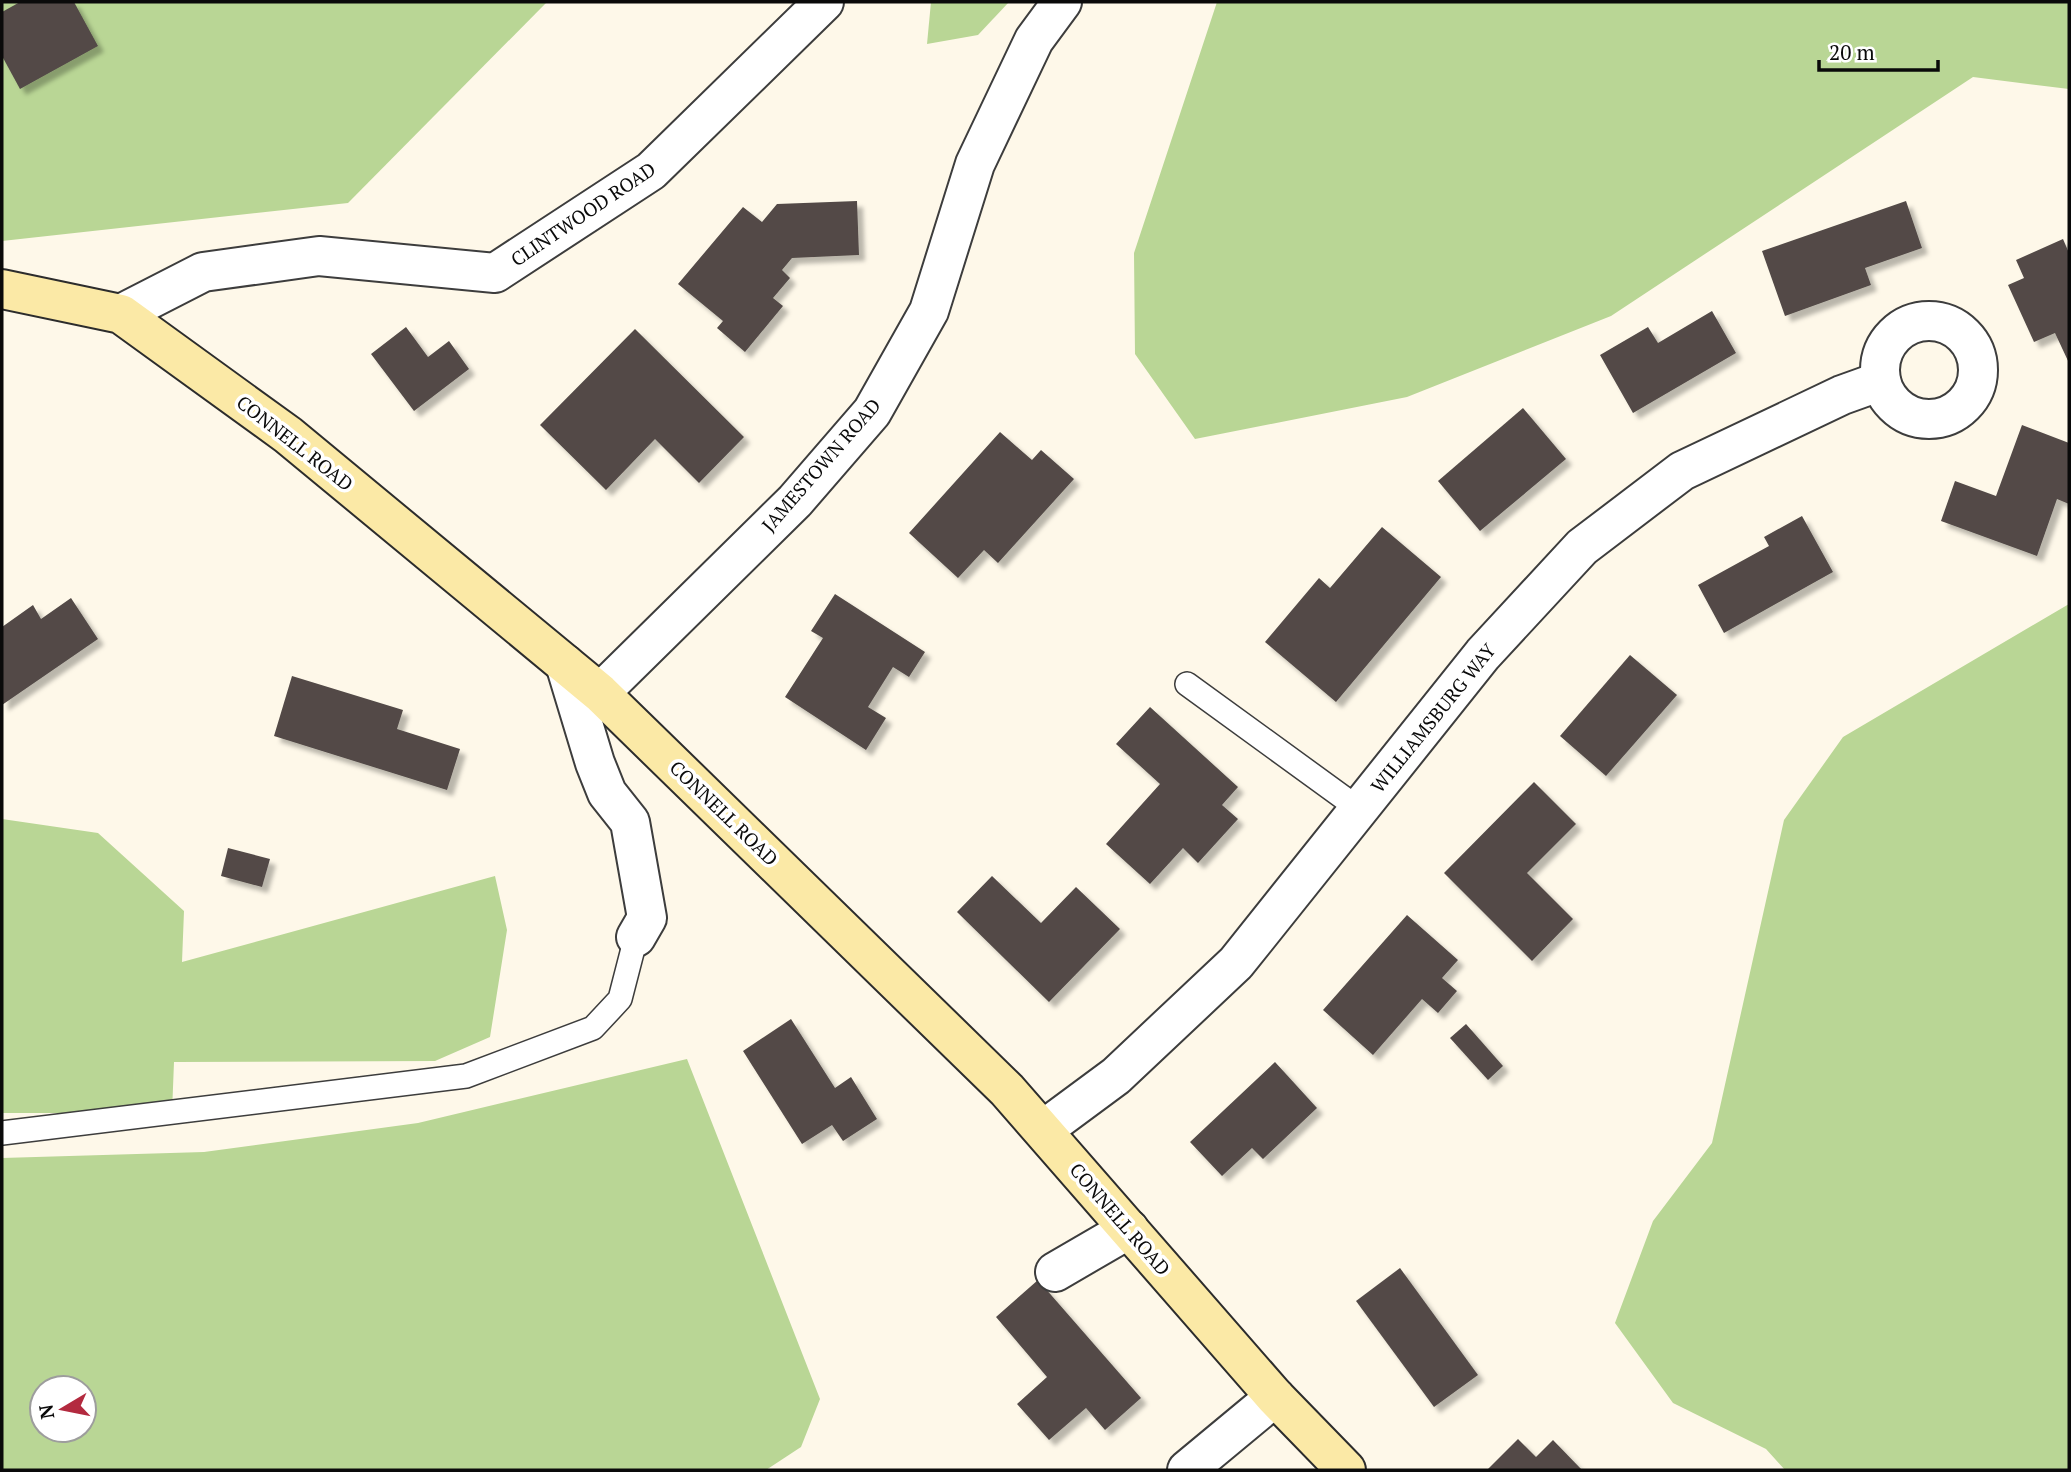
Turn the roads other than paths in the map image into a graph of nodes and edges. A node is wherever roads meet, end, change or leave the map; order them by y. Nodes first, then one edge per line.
1 (824, 2) edge
2 (1062, 2) edge
3 (2, 289) edge
4 (121, 314) junction
5 (1881, 381) dead end
6 (565, 664) junction
7 (1187, 684) dead end
8 (600, 693) junction
9 (1359, 809) junction
10 (636, 937) joint
11 (1043, 1130) junction
12 (2, 1133) edge
13 (1129, 1229) junction
14 (1055, 1272) dead end
15 (1275, 1397) junction
16 (1187, 1470) edge
17 (1346, 1470) edge

1 - 4 street, CLINTWOOD ROAD
2 - 8 street, JAMESTOWN ROAD
3 - 4 main road, CONNELL ROAD
4 - 6 main road, CONNELL ROAD
5 - 9 street, WILLIAMSBURG WAY
6 - 8 main road, CONNELL ROAD
6 - 10 street
7 - 9 lane
8 - 11 main road, CONNELL ROAD
9 - 11 street, WILLIAMSBURG WAY
10 - 12 lane
11 - 13 main road, CONNELL ROAD
13 - 14 street
13 - 15 main road, CONNELL ROAD
15 - 16 street
15 - 17 main road, CONNELL ROAD

